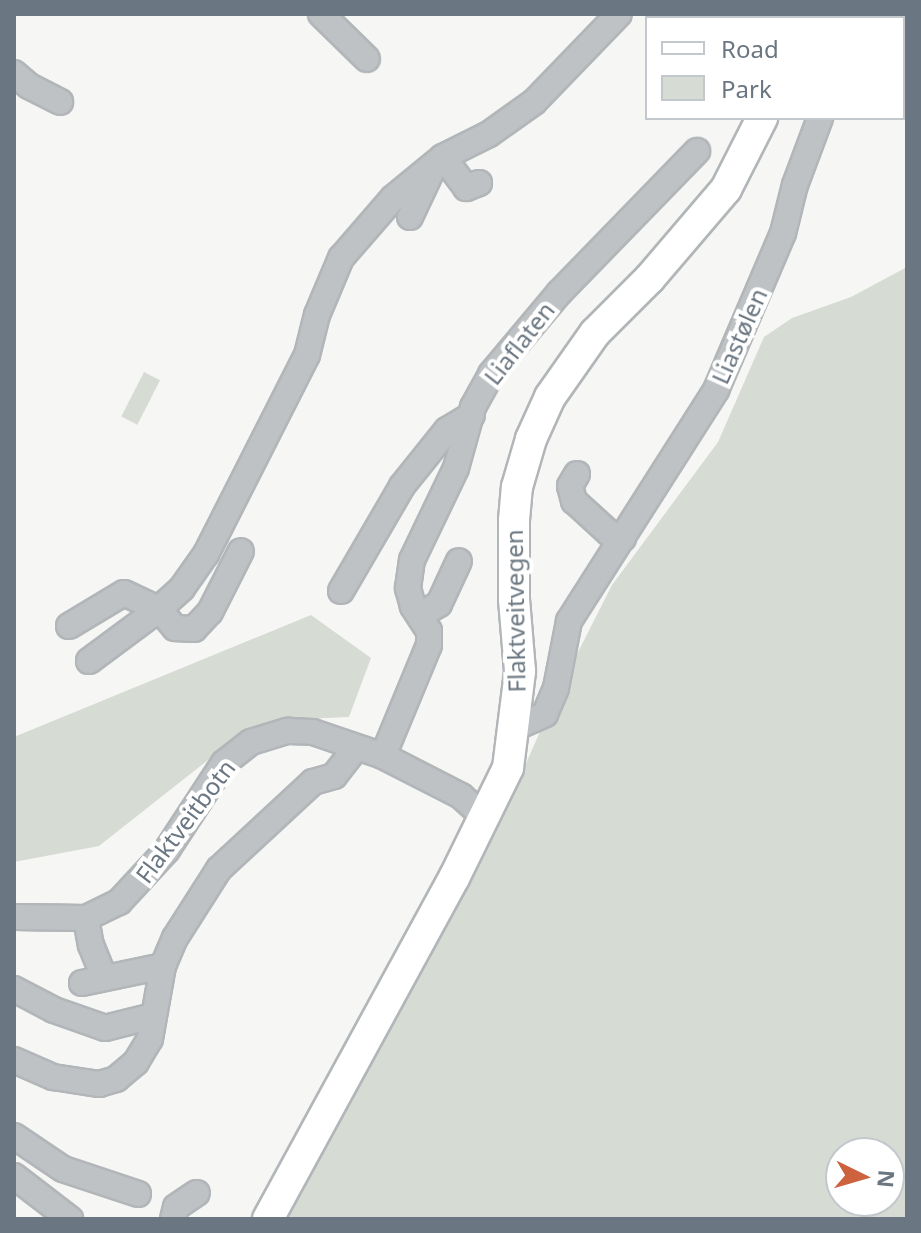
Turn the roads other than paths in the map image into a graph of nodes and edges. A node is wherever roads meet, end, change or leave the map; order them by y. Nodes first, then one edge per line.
1 (321, 14) edge
2 (619, 14) edge
3 (367, 59) dead end
4 (14, 73) edge
5 (60, 102) dead end
6 (761, 120) edge
7 (819, 120) edge
8 (697, 151) dead end
9 (438, 161) junction
10 (479, 183) dead end
11 (410, 217) dead end
12 (472, 415) junction
13 (577, 474) dead end
14 (623, 538) junction
15 (241, 551) dead end
16 (459, 561) dead end
17 (341, 591) dead end
18 (159, 609) junction
19 (420, 615) junction
20 (69, 626) dead end
21 (89, 661) dead end
22 (514, 728) junction
23 (356, 748) junction
24 (383, 756) junction
25 (484, 817) junction
26 (14, 917) edge
27 (86, 918) junction
28 (163, 966) junction
29 (14, 989) edge
30 (153, 1016) junction
31 (14, 1060) edge
32 (14, 1136) edge
33 (14, 1176) edge
34 (197, 1193) dead end
35 (138, 1194) dead end
36 (70, 1219) edge
37 (173, 1219) edge
38 (268, 1219) edge

1 - 3 street
2 - 9 street
4 - 5 street
6 - 22 main road, Flaktveitvegen
7 - 14 street, Liastølen
8 - 12 street, Liaflaten
9 - 10 street
9 - 11 street
9 - 18 street
12 - 17 street, Liaflaten
12 - 19 street
13 - 14 street
14 - 22 street, Liastølen
15 - 18 street
16 - 19 street
18 - 20 street
18 - 21 street
19 - 24 street
22 - 25 main road, Flaktveitvegen
23 - 24 street, Flaktveitbotn
23 - 27 street, Flaktveitbotn
23 - 28 street
24 - 25 street, Flaktveitbotn
25 - 38 main road, Flaktveitvegen
26 - 27 street, Flaktveitbotn
27 - 28 street
28 - 30 street
29 - 30 street
30 - 31 street
32 - 35 street
33 - 36 street
34 - 37 street

